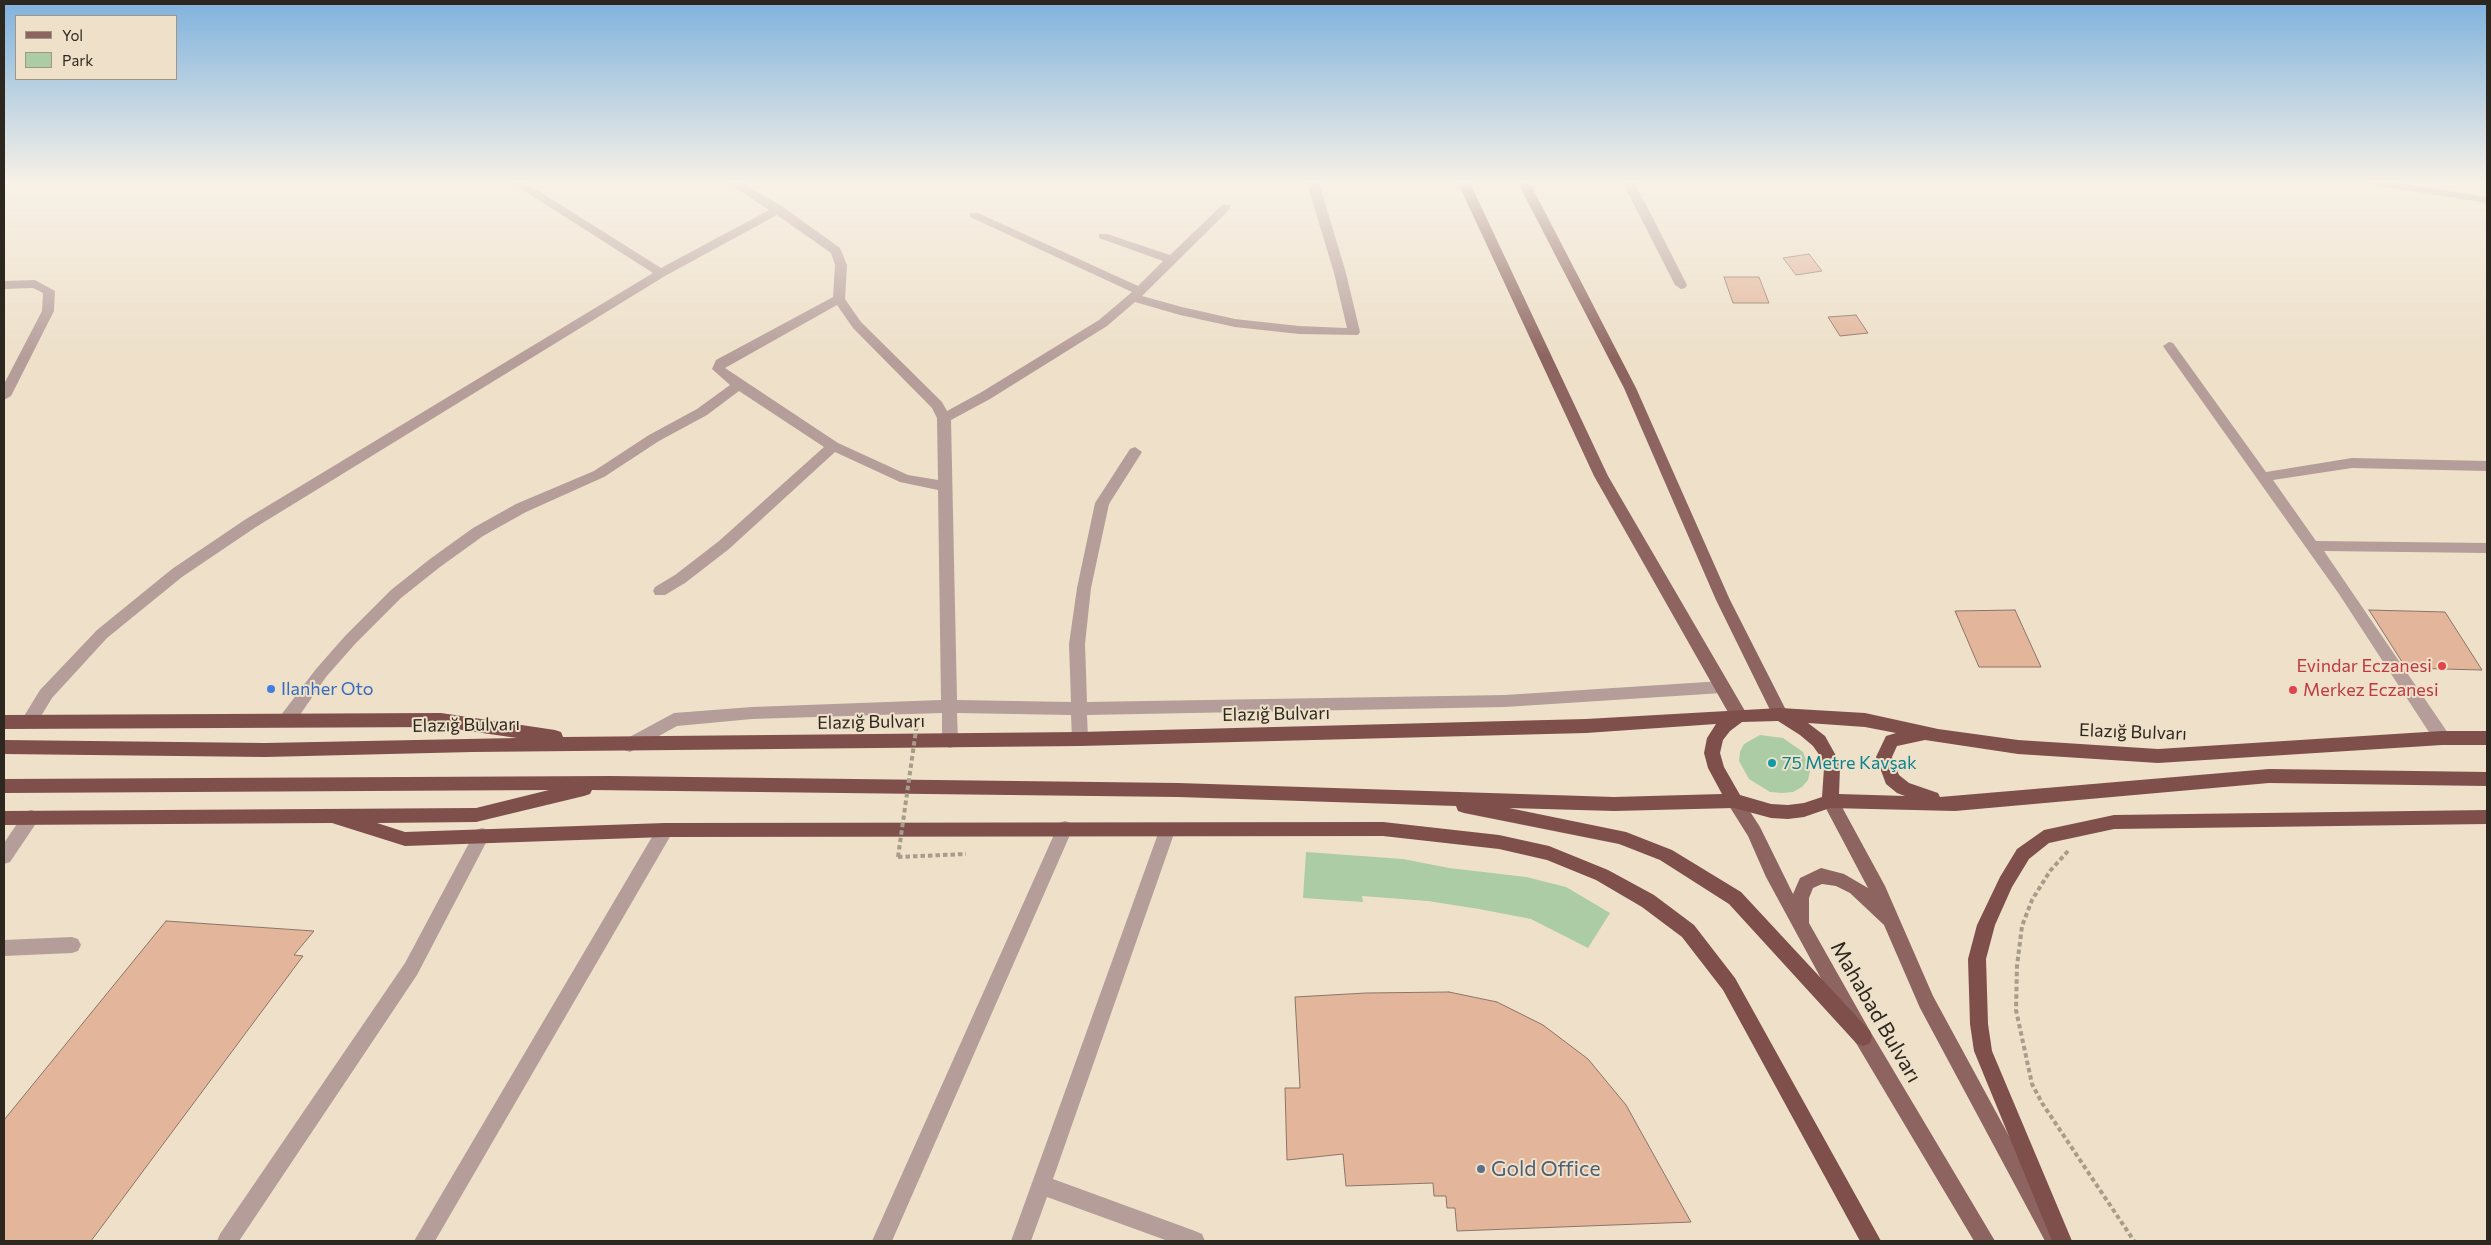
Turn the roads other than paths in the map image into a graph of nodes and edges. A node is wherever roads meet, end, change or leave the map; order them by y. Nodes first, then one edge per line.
1 (610, 241) edge
2 (720, 241) edge
3 (823, 241) edge
4 (1029, 241) edge
5 (1117, 241) edge
6 (1190, 241) edge
7 (1330, 241) edge
8 (1491, 241) edge
9 (1554, 241) edge
10 (1659, 241) edge
11 (1171, 260) junction
12 (661, 273) junction
13 (4, 285) edge
14 (1681, 285) dead end
15 (1137, 294) junction
16 (839, 299) junction
17 (2169, 346) dead end
18 (739, 385) junction
19 (4, 396) edge
20 (944, 418) junction
21 (833, 446) junction
22 (1135, 452) dead end
23 (2487, 466) edge
24 (2263, 477) junction
25 (946, 486) junction
26 (2312, 546) junction
27 (2487, 548) edge
28 (660, 591) dead end
29 (1722, 687) junction
30 (950, 706) junction
31 (1079, 709) junction
32 (1780, 714) junction
33 (1739, 716) junction
34 (287, 720) junction
35 (29, 721) junction
36 (4, 722) edge
37 (1938, 736) junction
38 (2442, 738) junction
39 (2487, 738) edge
40 (1080, 739) junction
41 (950, 741) junction
42 (603, 744) junction
43 (630, 745) junction
44 (4, 747) edge
45 (2487, 779) edge
46 (611, 783) junction
47 (4, 786) edge
48 (1416, 797) junction
49 (1734, 801) junction
50 (1830, 801) junction
51 (1955, 804) junction
52 (329, 815) junction
53 (30, 817) junction
54 (2487, 817) edge
55 (4, 818) edge
56 (1065, 828) junction
57 (665, 830) junction
58 (1166, 831) junction
59 (482, 835) junction
60 (4, 857) edge
61 (1892, 922) junction
62 (1801, 925) junction
63 (72, 944) dead end
64 (4, 948) edge
65 (1862, 1037) junction
66 (1041, 1185) junction
67 (227, 1241) edge
68 (424, 1241) edge
69 (882, 1241) edge
70 (1021, 1241) edge
71 (1196, 1241) edge
72 (1871, 1241) edge
73 (1985, 1241) edge
74 (2056, 1241) edge
75 (2062, 1241) edge

1 - 12 street
2 - 12 street
3 - 16 street
4 - 15 street
5 - 11 street
6 - 11 street
7 - 15 street
8 - 29 main road
9 - 32 main road
10 - 14 street
11 - 15 street
12 - 35 street
13 - 19 street
15 - 20 street
16 - 18 street
16 - 20 street
17 - 24 street
18 - 21 street
18 - 34 street
20 - 25 street
21 - 25 street
21 - 28 street
22 - 31 street
23 - 24 street
24 - 26 street
25 - 30 street
26 - 27 street
26 - 38 street
29 - 31 street
29 - 33 main road
30 - 31 street
30 - 41 street
30 - 43 street
31 - 40 street
32 - 33 highway
32 - 37 highway, Elazığ Bulvarı
32 - 50 highway
33 - 40 highway, Elazığ Bulvarı
33 - 49 highway
34 - 35 highway
34 - 42 highway
35 - 36 highway
37 - 38 highway, Elazığ Bulvarı
37 - 51 highway
38 - 39 highway, Elazığ Bulvarı
40 - 41 highway, Elazığ Bulvarı
41 - 43 highway, Elazığ Bulvarı
42 - 43 highway, Elazığ Bulvarı
42 - 44 highway, Elazığ Bulvarı
45 - 51 highway
46 - 47 highway
46 - 48 highway
46 - 52 highway
48 - 49 highway
48 - 65 highway
49 - 50 highway
49 - 62 main road, Mahabad Bulvarı
50 - 51 highway
50 - 61 main road
52 - 53 highway
52 - 59 highway
53 - 55 highway
53 - 60 street
54 - 75 highway
56 - 57 highway
56 - 58 highway
56 - 69 street
57 - 59 highway
57 - 68 street
58 - 66 street
58 - 72 highway
59 - 67 street
61 - 62 main road
61 - 74 main road
62 - 65 main road, Mahabad Bulvarı
63 - 64 street
65 - 73 main road, Mahabad Bulvarı
66 - 70 street
66 - 71 street

